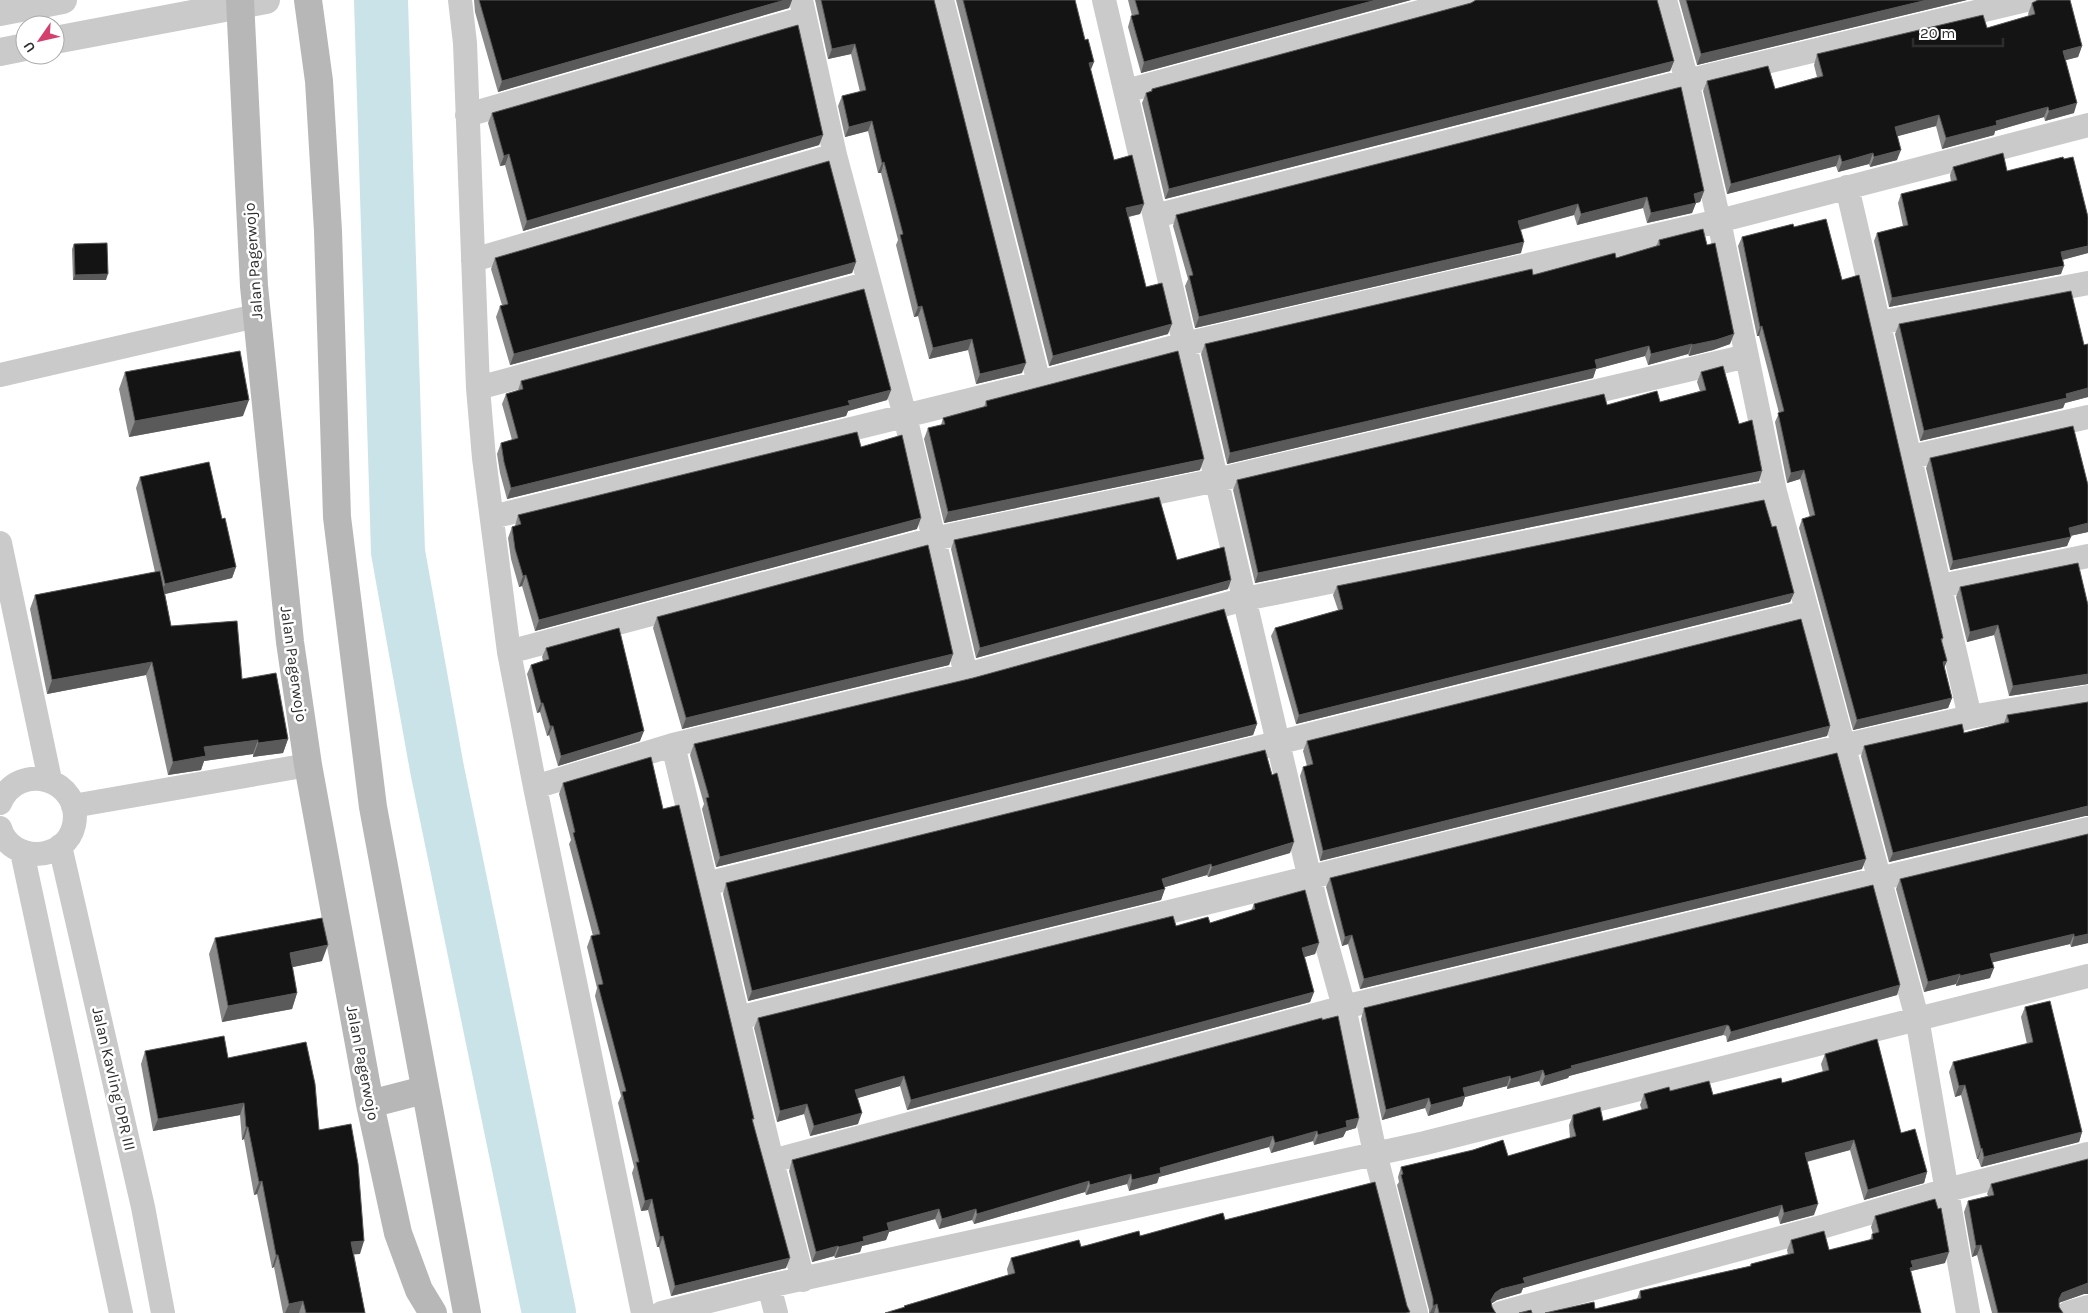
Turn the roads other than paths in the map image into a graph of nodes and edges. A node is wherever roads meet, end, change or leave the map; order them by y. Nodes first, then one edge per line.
1 (63, 0) edge
2 (308, 0) edge
3 (460, 0) edge
4 (942, 0) edge
5 (1104, 0) edge
6 (1464, 0) edge
7 (1665, 0) edge
8 (2026, 0) edge
9 (248, 1) edge
10 (803, 9) edge
11 (0, 12) edge
12 (65, 38) edge
13 (15, 49) edge
14 (0, 52) edge
15 (1687, 81) junction
16 (1126, 91) junction
17 (468, 115) junction
18 (2088, 125) edge
19 (835, 155) junction
20 (1847, 187) junction
21 (1155, 216) junction
22 (1718, 221) junction
23 (473, 260) junction
24 (869, 282) junction
25 (2088, 283) edge
26 (256, 316) junction
27 (1879, 323) junction
28 (1185, 344) junction
29 (1747, 356) junction
30 (0, 376) edge
31 (1039, 383) junction
32 (478, 388) junction
33 (905, 416) junction
34 (2088, 417) edge
35 (1911, 457) junction
36 (1217, 480) junction
37 (1775, 492) junction
38 (492, 516) junction
39 (933, 539) junction
40 (0, 543) edge
41 (2088, 556) edge
42 (1941, 586) junction
43 (1245, 599) junction
44 (1807, 612) junction
45 (509, 652) junction
46 (966, 675) junction
47 (2088, 697) edge
48 (1970, 717) junction
49 (1278, 741) junction
50 (673, 745) junction
51 (1843, 746) junction
52 (308, 765) junction
53 (50, 780) junction
54 (535, 787) junction
55 (1, 793) edge
56 (73, 806) junction
57 (0, 828) edge
58 (2088, 829) edge
59 (60, 846) junction
60 (22, 852) junction
61 (1310, 876) junction
62 (1878, 879) junction
63 (706, 884) junction
64 (2088, 976) edge
65 (1344, 1007) junction
66 (738, 1018) junction
67 (1917, 1018) junction
68 (424, 1090) junction
69 (370, 1104) junction
70 (1375, 1153) junction
71 (2088, 1154) edge
72 (772, 1161) junction
73 (1946, 1190) junction
74 (803, 1280) junction
75 (769, 1286) junction
76 (2088, 1307) edge
77 (428, 1309) edge
78 (121, 1313) edge
79 (163, 1313) edge
80 (467, 1313) edge
81 (644, 1313) edge
82 (662, 1313) edge
83 (776, 1313) edge
84 (1416, 1313) edge
85 (1501, 1313) edge
86 (1968, 1313) edge
87 (2068, 1313) edge

1 - 11 street
2 - 68 main road
3 - 17 street
4 - 31 street
5 - 16 street
6 - 16 street
7 - 15 street
8 - 15 street
9 - 12 street
9 - 26 main road, Jalan Pagerwojo
10 - 17 street
10 - 19 street
13 - 14 street
15 - 21 street
15 - 22 street
16 - 21 street
17 - 23 street
18 - 20 street
19 - 23 street
19 - 24 street
20 - 22 street
20 - 27 street
21 - 28 street
22 - 28 street
22 - 29 street
23 - 32 street
24 - 32 street
24 - 33 street
25 - 27 street
26 - 30 street
26 - 52 main road, Jalan Pagerwojo
27 - 35 street
28 - 31 street
28 - 36 street
29 - 36 street
29 - 37 street
31 - 33 street
32 - 38 street
33 - 38 street
33 - 39 street
34 - 35 street
35 - 42 street
36 - 39 street
36 - 43 street
37 - 43 street
37 - 44 street
38 - 45 street
39 - 45 street
39 - 46 street
40 - 53 street
41 - 42 street
42 - 48 street
43 - 46 street
43 - 49 street
44 - 49 street
44 - 51 street
45 - 54 street
46 - 50 street
47 - 48 street
48 - 51 street
49 - 61 street
49 - 63 street
50 - 54 street
50 - 63 street
51 - 61 street
51 - 62 street
52 - 56 street
52 - 69 main road, Jalan Pagerwojo
53 - 55 street
53 - 56 street
54 - 81 street
56 - 59 street
57 - 60 street
58 - 62 street
59 - 60 street
59 - 79 street, Jalan Kavling DPR III
60 - 78 street
61 - 65 street
61 - 66 street
62 - 65 street
62 - 67 street
63 - 66 street
64 - 67 street
65 - 70 street
65 - 72 street
66 - 72 street
67 - 70 street
67 - 73 street
68 - 69 main road
68 - 80 main road
69 - 77 main road, Jalan Pagerwojo
70 - 74 street
70 - 84 street
71 - 73 street
72 - 74 street
73 - 85 street
73 - 86 street
74 - 75 street
75 - 82 street
75 - 83 street
76 - 87 street

